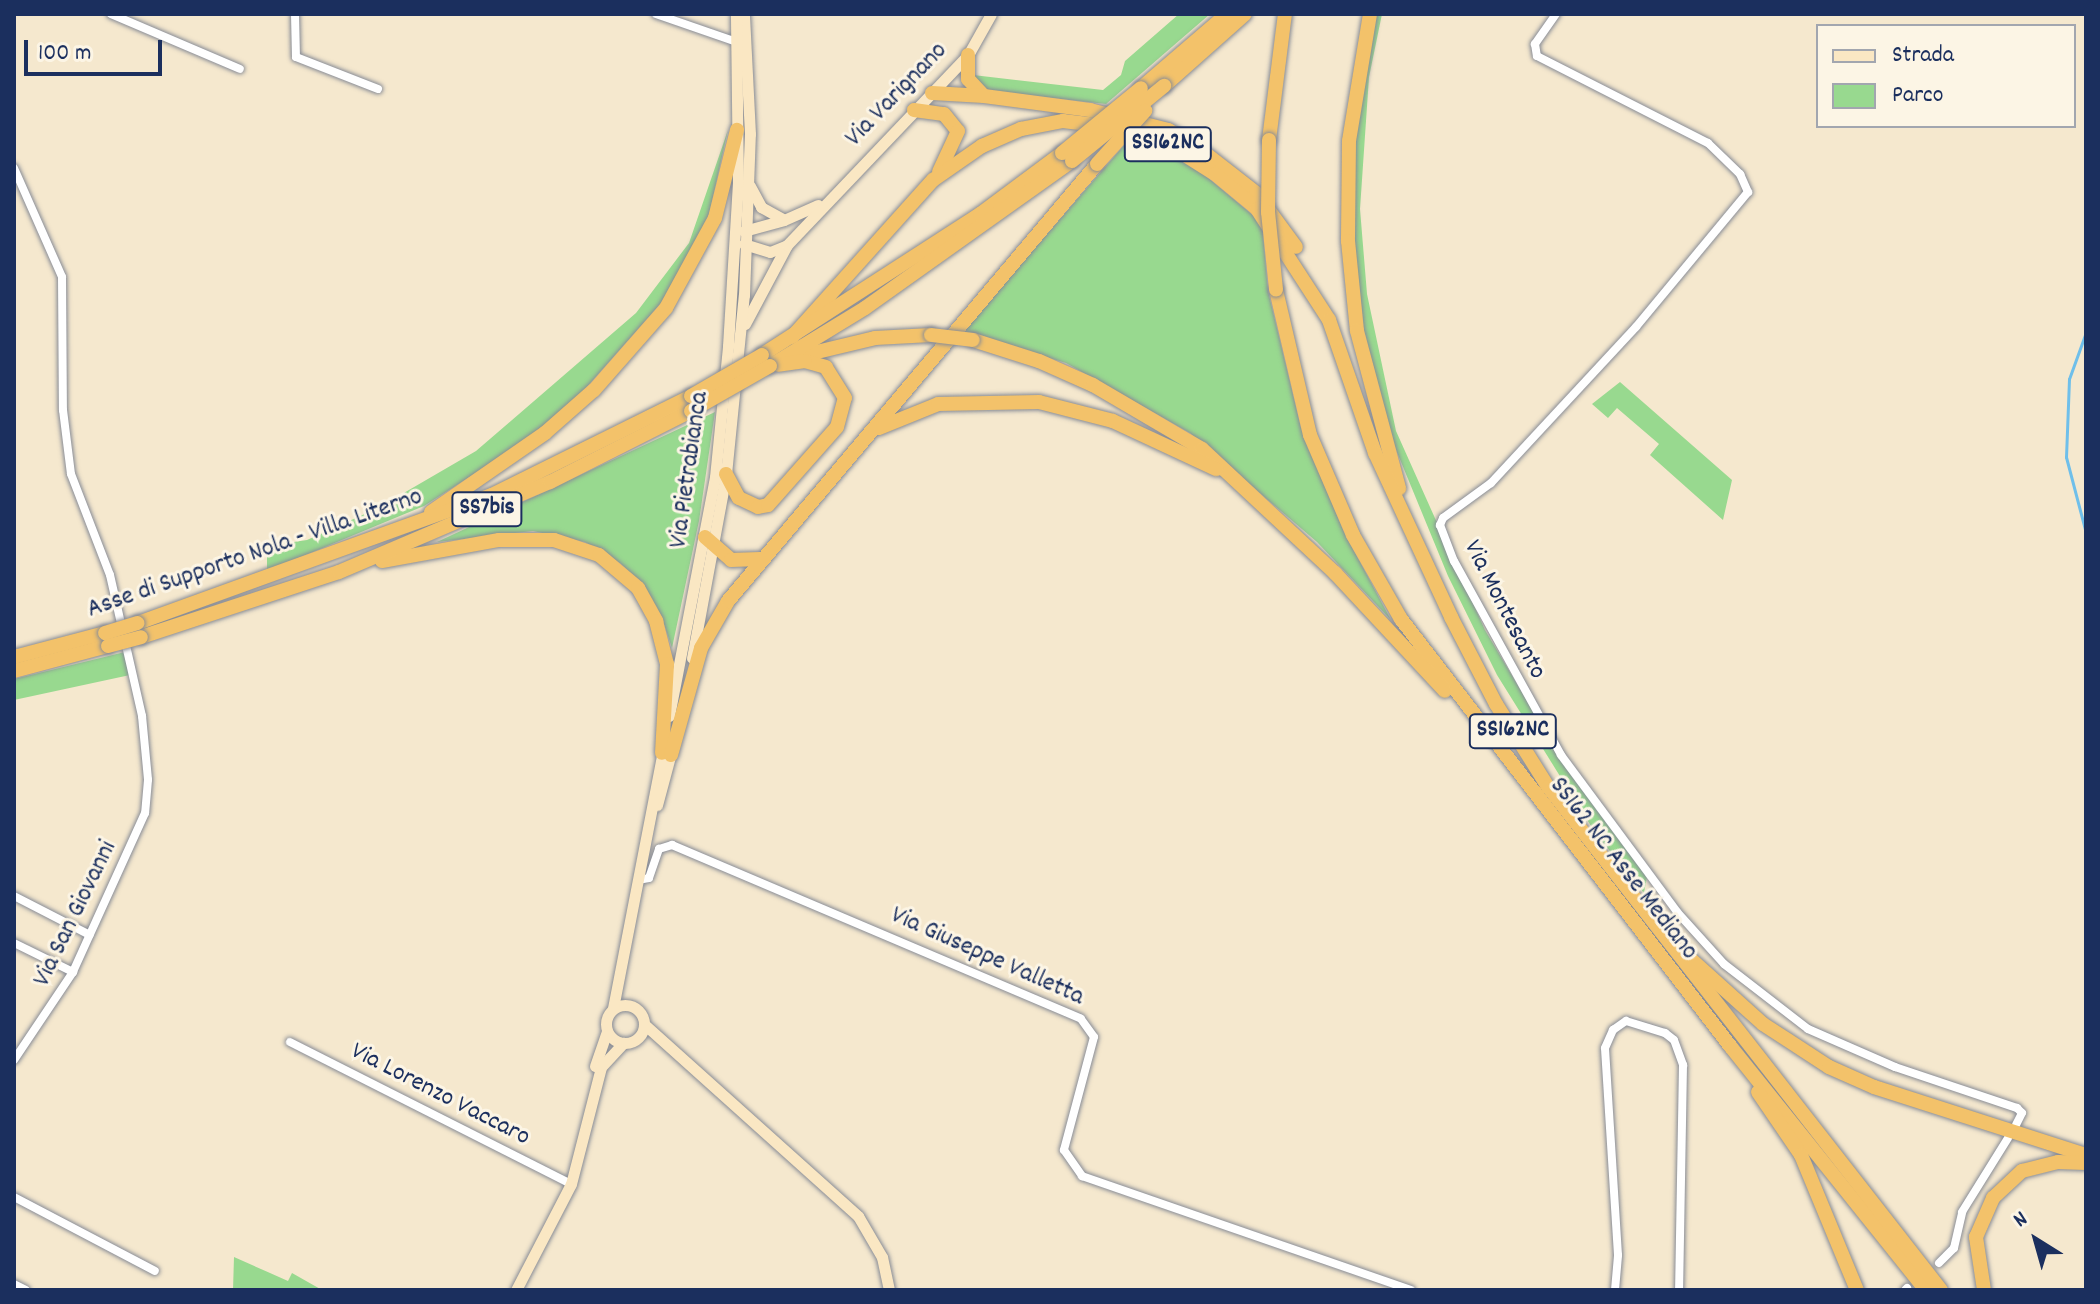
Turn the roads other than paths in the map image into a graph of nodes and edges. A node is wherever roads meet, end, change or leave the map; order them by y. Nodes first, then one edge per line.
1 (111, 14) edge
2 (295, 14) edge
3 (656, 14) edge
4 (736, 14) edge
5 (744, 14) edge
6 (991, 14) edge
7 (1227, 14) edge
8 (1245, 14) edge
9 (1285, 14) edge
10 (1370, 14) edge
11 (1556, 14) edge
12 (737, 42) junction
13 (968, 55) junction
14 (240, 69) dead end
15 (1164, 86) junction
16 (378, 89) dead end
17 (932, 93) junction
18 (984, 96) junction
19 (914, 110) junction
20 (737, 130) junction
21 (1067, 157) junction
22 (14, 168) edge
23 (933, 180) junction
24 (749, 183) junction
25 (825, 200) junction
26 (784, 220) junction
27 (742, 232) junction
28 (787, 245) junction
29 (747, 246) junction
30 (1329, 320) junction
31 (740, 335) junction
32 (792, 337) junction
33 (766, 361) junction
34 (691, 403) junction
35 (872, 432) junction
36 (726, 474) junction
37 (1239, 481) junction
38 (1409, 527) junction
39 (380, 539) junction
40 (709, 542) junction
41 (760, 559) junction
42 (339, 572) junction
43 (139, 630) junction
44 (106, 639) junction
45 (14, 657) edge
46 (14, 671) edge
47 (1477, 721) junction
48 (666, 754) junction
49 (638, 880) junction
50 (14, 896) edge
51 (1648, 917) junction
52 (90, 935) junction
53 (14, 943) edge
54 (73, 972) junction
55 (618, 976) junction
56 (613, 1008) junction
57 (636, 1008) junction
58 (644, 1024) junction
59 (607, 1032) junction
60 (635, 1040) junction
61 (290, 1042) dead end
62 (660, 1042) junction
63 (623, 1043) junction
64 (1731, 1047) junction
65 (14, 1060) edge
66 (592, 1094) junction
67 (2016, 1125) dead end
68 (2008, 1138) dead end
69 (2086, 1155) edge
70 (2086, 1163) edge
71 (571, 1184) junction
72 (14, 1197) edge
73 (1939, 1263) dead end
74 (155, 1271) dead end
75 (14, 1284) edge
76 (26, 1290) edge
77 (516, 1290) edge
78 (889, 1290) edge
79 (1411, 1290) edge
80 (1615, 1290) edge
81 (1679, 1290) edge
82 (1857, 1290) edge
83 (1926, 1290) edge
84 (1941, 1290) edge
85 (1984, 1290) edge

1 - 14 street
2 - 16 street
3 - 12 street
4 - 12 main road, Via Pietrabianca
5 - 24 main road, Via Pietrabianca
6 - 13 main road, Via Varignano
7 - 21 highway, Asse di Supporto Nola - Villa Literno / SS7bis, bridge
8 - 15 highway, Asse di Supporto Nola - Villa Literno / SS7bis
9 - 47 highway, bridge
10 - 38 highway
11 - 67 street, Via Montesanto
12 - 20 main road, Via Pietrabianca
13 - 17 main road, Via Varignano
13 - 18 highway
15 - 21 highway, Asse di Supporto Nola - Villa Literno / SS7bis, bridge
15 - 35 highway, bridge
17 - 18 highway
17 - 19 main road, Via Varignano
18 - 30 highway
19 - 23 highway
19 - 25 main road, Via Varignano
20 - 27 main road, Via Pietrabianca
20 - 39 highway
21 - 32 highway, Asse di Supporto Nola - Villa Literno / SS7bis
21 - 33 highway, Asse di Supporto Nola - Villa Literno / SS7bis
22 - 52 street, Via San Giovanni
23 - 30 highway, SS162NC
23 - 32 highway, SS162NC
24 - 26 main road
24 - 27 main road, Via Pietrabianca
25 - 26 main road, Via Varignano
25 - 28 main road, Via Varignano
26 - 27 main road, Via Varignano
27 - 29 main road
27 - 40 main road, Via Pietrabianca
28 - 29 main road
28 - 31 main road, Via Varignano
29 - 31 main road, Via Pietrabianca
30 - 38 highway, SS162NC
31 - 36 main road, Via Pietrabianca
32 - 33 highway, Asse di Supporto Nola - Villa Literno / SS7bis
33 - 34 highway, Asse di Supporto Nola - Villa Literno / SS7bis, bridge
33 - 36 highway
33 - 37 highway, bridge
34 - 39 highway, Asse di Supporto Nola - Villa Literno / SS7bis
34 - 42 highway, Asse di Supporto Nola - Villa Literno / SS7bis
35 - 37 highway
35 - 41 highway
36 - 40 main road, Via Pietrabianca
37 - 47 highway
38 - 51 highway, SS162NC
39 - 43 highway, Asse di Supporto Nola - Villa Literno / SS7bis
40 - 41 highway
40 - 48 main road, Via Pietrabianca
41 - 48 highway
42 - 43 highway, Asse di Supporto Nola - Villa Literno / SS7bis
42 - 48 highway
43 - 44 highway, Asse di Supporto Nola - Villa Literno / SS7bis, bridge
44 - 45 highway, Asse di Supporto Nola - Villa Literno / SS7bis
44 - 46 highway, Asse di Supporto Nola - Villa Literno / SS7bis
47 - 64 highway, SS162 NC Asse Mediano
48 - 49 main road, Via Pietrabianca
49 - 55 main road, Via Pietrabianca
49 - 79 street, Via Giuseppe Valletta
50 - 52 street
51 - 69 highway
51 - 84 highway
52 - 54 street, Via San Giovanni
53 - 54 street
54 - 65 street, Via San Giovanni
55 - 56 main road, Via Pietrabianca
55 - 57 main road
56 - 57 main road
56 - 59 main road, Via Pietrabianca
57 - 58 main road
58 - 60 main road
58 - 62 main road
59 - 63 main road
59 - 66 main road, Via Pietrabianca
60 - 62 main road
60 - 63 main road
61 - 71 street, Via Lorenzo Vaccaro
62 - 78 main road
63 - 66 main road, Via Pietrabianca
64 - 82 highway
64 - 83 highway
66 - 71 main road, Via Pietrabianca
68 - 73 street
70 - 85 highway
71 - 77 main road, Via Pietrabianca
72 - 74 street
75 - 76 street
80 - 81 street

